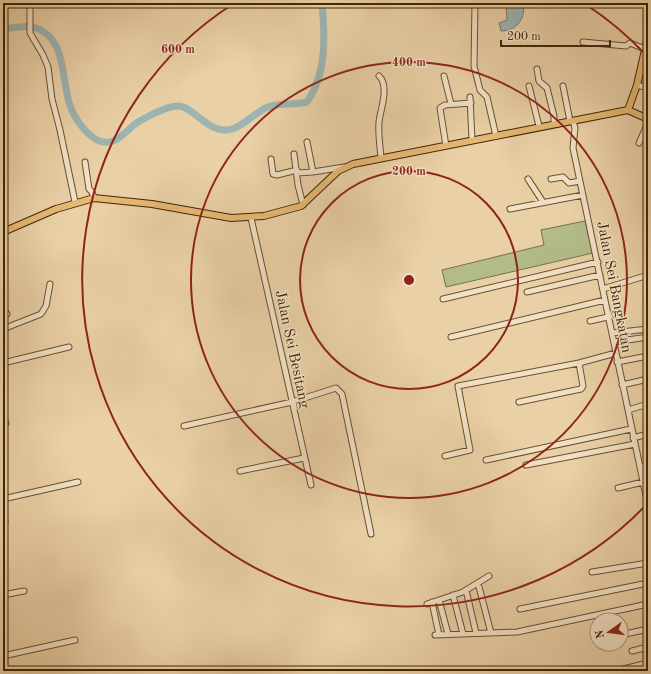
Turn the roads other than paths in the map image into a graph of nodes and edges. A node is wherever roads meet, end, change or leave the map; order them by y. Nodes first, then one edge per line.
1 (30, 3) edge
2 (476, 3) edge
3 (648, 37) edge
4 (583, 42) dead end
5 (645, 49) junction
6 (537, 69) dead end
7 (379, 76) dead end
8 (444, 76) dead end
9 (637, 85) junction
10 (529, 86) dead end
11 (563, 86) dead end
12 (648, 88) edge
13 (470, 97) dead end
14 (471, 103) junction
15 (451, 104) junction
16 (628, 110) junction
17 (648, 119) edge
18 (572, 121) junction
19 (648, 123) edge
20 (554, 124) junction
21 (539, 126) junction
22 (496, 136) junction
23 (472, 140) junction
24 (307, 142) dead end
25 (639, 143) dead end
26 (446, 146) junction
27 (294, 154) dead end
28 (381, 157) junction
29 (271, 159) dead end
30 (85, 162) dead end
31 (344, 167) junction
32 (297, 172) junction
33 (313, 172) junction
34 (648, 172) edge
35 (648, 176) edge
36 (528, 179) dead end
37 (551, 179) dead end
38 (580, 181) junction
39 (583, 195) junction
40 (94, 198) junction
41 (75, 202) junction
42 (543, 202) junction
43 (303, 205) junction
44 (510, 209) dead end
45 (251, 218) junction
46 (3, 231) edge
47 (598, 262) junction
48 (600, 275) junction
49 (648, 275) edge
50 (50, 284) dead end
51 (603, 289) junction
52 (527, 292) dead end
53 (443, 299) dead end
54 (604, 300) junction
55 (608, 317) junction
56 (590, 321) dead end
57 (3, 329) edge
58 (648, 329) edge
59 (612, 333) junction
60 (648, 336) edge
61 (451, 337) dead end
62 (614, 342) junction
63 (69, 347) dead end
64 (616, 353) junction
65 (648, 356) edge
66 (617, 362) junction
67 (3, 363) edge
68 (578, 363) junction
69 (648, 379) edge
70 (622, 385) junction
71 (292, 402) junction
72 (519, 402) dead end
73 (648, 404) edge
74 (628, 410) junction
75 (184, 426) dead end
76 (631, 429) junction
77 (648, 434) edge
78 (633, 438) junction
79 (635, 444) junction
80 (445, 456) dead end
81 (304, 458) junction
82 (486, 460) dead end
83 (526, 465) dead end
84 (648, 466) edge
85 (640, 468) junction
86 (240, 471) dead end
87 (78, 482) dead end
88 (645, 484) edge
89 (311, 485) dead end
90 (618, 488) dead end
91 (647, 496) edge
92 (3, 499) edge
93 (648, 504) edge
94 (371, 534) dead end
95 (648, 563) edge
96 (592, 572) dead end
97 (489, 576) dead end
98 (478, 583) junction
99 (648, 583) edge
100 (466, 590) junction
101 (24, 591) dead end
102 (3, 595) edge
103 (453, 596) junction
104 (439, 600) junction
105 (648, 604) edge
106 (520, 609) dead end
107 (648, 629) edge
108 (476, 633) junction
109 (491, 633) junction
110 (629, 633) edge
111 (448, 634) junction
112 (462, 634) junction
113 (74, 640) dead end
114 (648, 647) edge
115 (632, 651) dead end
116 (3, 656) edge
117 (648, 663) edge
118 (615, 671) edge

1 - 41 street
2 - 22 street
3 - 5 main road
4 - 5 street
5 - 9 main road
6 - 20 street
7 - 28 street
8 - 15 street
9 - 12 street
9 - 16 main road
10 - 21 street
11 - 18 street, Jalan Sei Bangkatan
13 - 14 street
14 - 15 street
14 - 23 street
15 - 26 street
16 - 17 main road
16 - 18 main road
18 - 20 main road
18 - 38 street, Jalan Sei Bangkatan
19 - 25 street
20 - 21 main road
21 - 22 main road
22 - 23 main road
23 - 26 main road
24 - 33 street
26 - 28 main road
27 - 32 street
28 - 31 main road
29 - 32 street
30 - 40 street
31 - 33 street
31 - 43 main road
32 - 33 street
32 - 43 street
34 - 35 street
36 - 42 street
37 - 38 street
38 - 39 street, Jalan Sei Bangkatan
39 - 42 street
39 - 47 street, Jalan Sei Bangkatan
40 - 41 main road
40 - 45 main road
41 - 46 main road
42 - 44 street
43 - 45 main road
45 - 71 street, Jalan Sei Besitang
47 - 48 street, Jalan Sei Bangkatan
47 - 53 street
48 - 51 street, Jalan Sei Bangkatan
48 - 52 street
49 - 51 street
50 - 57 street
51 - 54 street, Jalan Sei Bangkatan
54 - 55 street, Jalan Sei Bangkatan
54 - 61 street
55 - 56 street
55 - 59 street, Jalan Sei Bangkatan
58 - 59 street
59 - 62 street, Jalan Sei Bangkatan
60 - 62 street
62 - 64 street, Jalan Sei Bangkatan
63 - 67 street
64 - 66 street, Jalan Sei Bangkatan
64 - 68 street
65 - 66 street
66 - 70 street, Jalan Sei Bangkatan
68 - 72 street
68 - 80 street
69 - 70 street
70 - 74 street, Jalan Sei Bangkatan
71 - 75 street
71 - 81 street, Jalan Sei Besitang
71 - 94 street
73 - 74 street
74 - 76 street, Jalan Sei Bangkatan
76 - 78 street, Jalan Sei Bangkatan
76 - 82 street
77 - 78 street
78 - 79 street, Jalan Sei Bangkatan
79 - 83 street
79 - 85 street, Jalan Sei Bangkatan
81 - 86 street
81 - 89 street, Jalan Sei Besitang
84 - 85 street
85 - 88 street, Jalan Sei Bangkatan
87 - 92 street
88 - 90 street
88 - 91 street, Jalan Sei Bangkatan
91 - 93 street, Jalan Sei Bangkatan
95 - 96 street
97 - 98 street
98 - 100 street
98 - 109 street
99 - 106 street
100 - 103 street
100 - 108 street
101 - 102 street
103 - 104 street
103 - 112 street
104 - 111 street
104 - 111 street
105 - 109 street
107 - 110 street
108 - 109 street
108 - 112 street
111 - 112 street
113 - 116 street
114 - 115 street
117 - 118 street

